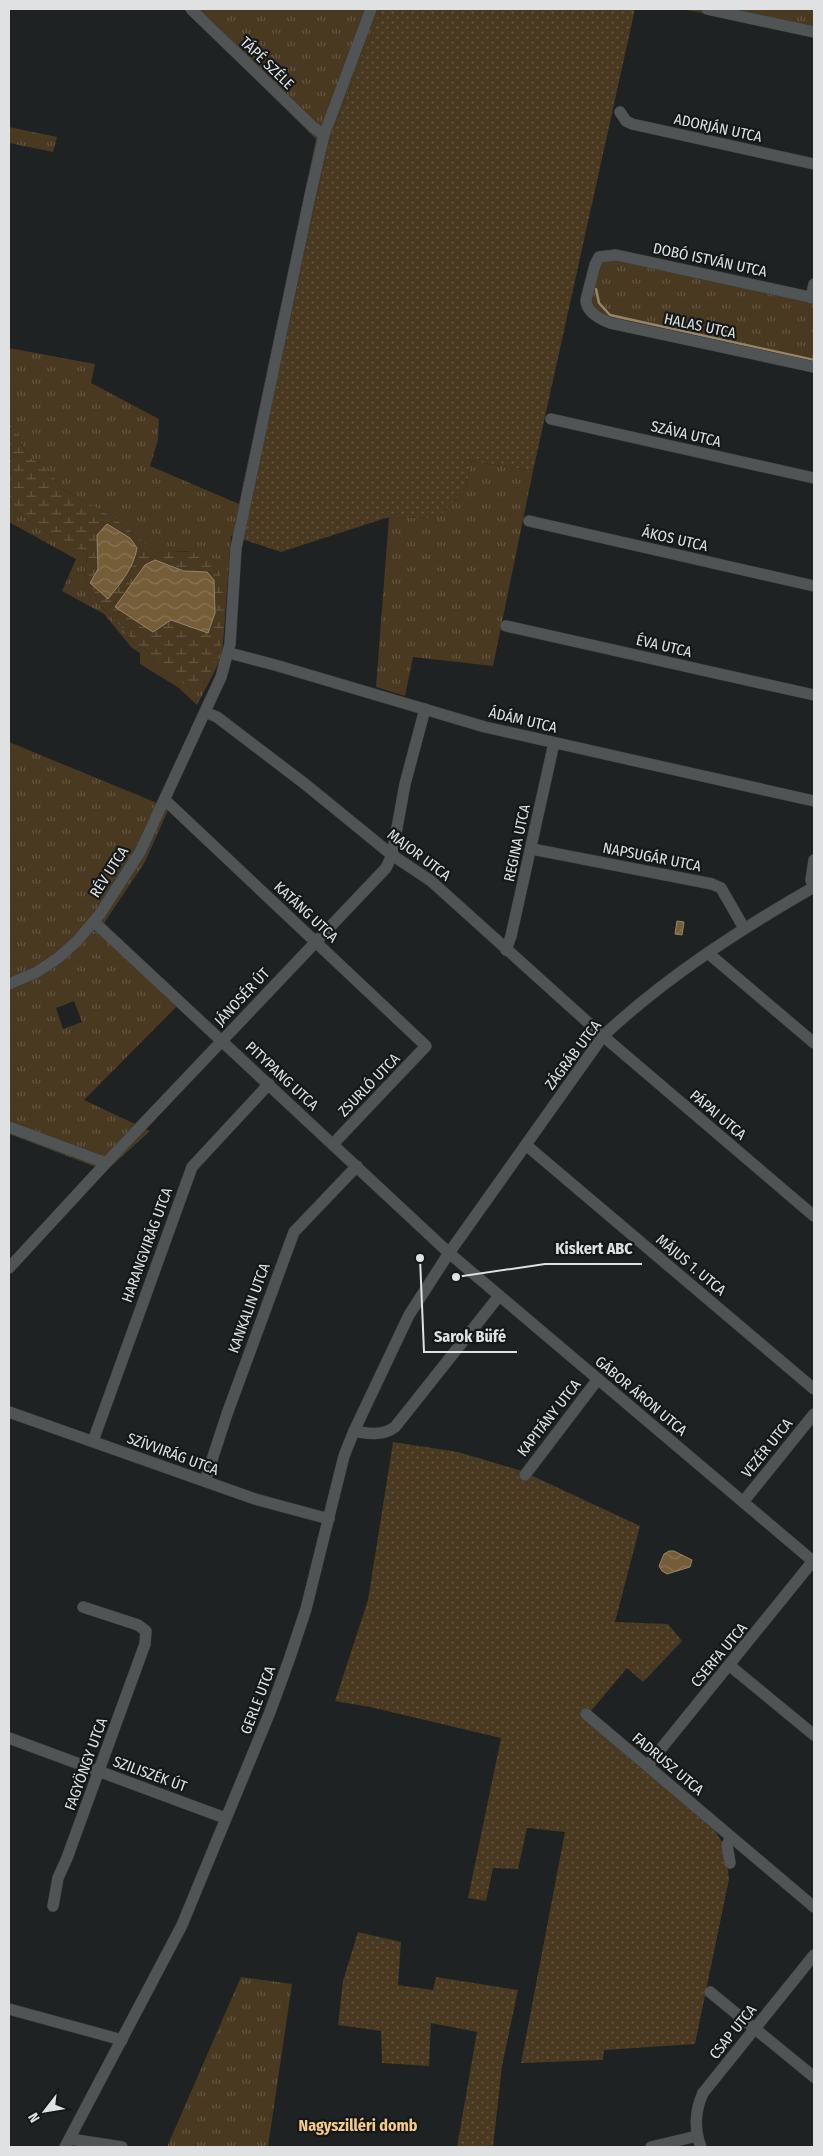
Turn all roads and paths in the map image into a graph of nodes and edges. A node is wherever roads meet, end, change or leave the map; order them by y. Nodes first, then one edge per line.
1 (191, 9) edge
2 (371, 9) edge
3 (708, 9) edge
4 (814, 32) edge
5 (620, 112) dead end
6 (324, 135) junction
7 (814, 164) edge
8 (814, 284) edge
9 (813, 298) edge
10 (586, 304) joint
11 (814, 366) edge
12 (551, 419) dead end
13 (814, 478) edge
14 (529, 521) dead end
15 (814, 586) edge
16 (506, 626) dead end
17 (229, 653) junction
18 (814, 695) edge
19 (425, 710) junction
20 (206, 712) junction
21 (554, 743) junction
22 (165, 800) junction
23 (814, 801) edge
24 (532, 849) junction
25 (392, 855) junction
26 (814, 860) edge
27 (814, 887) edge
28 (94, 922) junction
29 (744, 928) junction
30 (315, 941) junction
31 (506, 950) junction
32 (708, 953) junction
33 (10, 986) edge
34 (602, 1036) junction
35 (223, 1040) junction
36 (814, 1043) edge
37 (426, 1046) joint
38 (269, 1084) junction
39 (9, 1127) edge
40 (333, 1144) junction
41 (526, 1145) junction
42 (106, 1163) junction
43 (357, 1166) junction
44 (814, 1216) edge
45 (449, 1254) junction
46 (9, 1268) edge
47 (499, 1296) junction
48 (598, 1380) junction
49 (814, 1388) edge
50 (9, 1412) edge
51 (814, 1414) edge
52 (354, 1431) junction
53 (93, 1441) junction
54 (524, 1475) dead end
55 (205, 1481) junction
56 (743, 1502) junction
57 (329, 1519) junction
58 (814, 1562) edge
59 (83, 1607) dead end
60 (729, 1665) junction
61 (586, 1714) dead end
62 (814, 1735) edge
63 (9, 1738) edge
64 (647, 1766) junction
65 (99, 1772) junction
66 (226, 1818) junction
67 (731, 1837) junction
68 (730, 1863) dead end
69 (53, 1906) dead end
70 (814, 1907) edge
71 (814, 1955) edge
72 (710, 1992) dead end
73 (9, 2009) edge
74 (755, 2029) junction
75 (122, 2040) junction
76 (814, 2077) edge
77 (699, 2142) edge
78 (68, 2143) edge
79 (122, 2147) edge
80 (651, 2147) edge

1 - 6 street, TÁPÉ SZÉLE
2 - 6 street, RÉV UTCA
3 - 4 street
5 - 7 street, ADORJÁN UTCA
6 - 17 street, RÉV UTCA
8 - 9 street
9 - 10 street, DOBÓ ISTVÁN UTCA
10 - 11 street, HALAS UTCA
12 - 13 street, SZÁVA UTCA
14 - 15 street, ÁKOS UTCA
16 - 18 street, ÉVA UTCA
17 - 19 street, ÁDÁM UTCA
17 - 20 street, RÉV UTCA
19 - 21 street, ÁDÁM UTCA
19 - 25 street, JÁNOSÉR ÚT
20 - 22 street, RÉV UTCA
20 - 25 street, MAJOR UTCA
21 - 23 street, ÁDÁM UTCA
21 - 24 street, REGINA UTCA
22 - 28 street, RÉV UTCA
22 - 30 street, KATÁNG UTCA
24 - 29 street, NAPSUGÁR UTCA
24 - 31 street, REGINA UTCA
25 - 30 street, JÁNOSÉR ÚT
25 - 31 street, MAJOR UTCA
26 - 27 street
27 - 29 street, ZÁGRÁB UTCA
28 - 33 street, RÉV UTCA
28 - 35 street, PITYPANG UTCA
29 - 32 street, ZÁGRÁB UTCA
30 - 35 street, JÁNOSÉR ÚT
30 - 37 street, KATÁNG UTCA
31 - 34 street, MAJOR UTCA
32 - 34 street, ZÁGRÁB UTCA
32 - 36 street
34 - 41 street, ZÁGRÁB UTCA
34 - 44 street, PÁPAI UTCA
35 - 38 street, PITYPANG UTCA
35 - 42 street, JÁNOSÉR ÚT
37 - 40 street, ZSURLÓ UTCA
38 - 40 street, PITYPANG UTCA
38 - 53 street, HARANGVIRÁG UTCA
39 - 42 street
40 - 43 street, PITYPANG UTCA
41 - 45 street, ZÁGRÁB UTCA
41 - 49 street, MÁJUS 1. UTCA
42 - 46 street, JÁNOSÉR ÚT
43 - 45 street, PITYPANG UTCA
43 - 55 street, KANKALIN UTCA
45 - 47 street, GÁBOR ÁRON UTCA
45 - 52 street, GERLE UTCA
47 - 48 street, GÁBOR ÁRON UTCA
47 - 52 street
48 - 54 street, KAPITÁNY UTCA
48 - 56 street, GÁBOR ÁRON UTCA
50 - 53 street, SZÍVVIRÁG UTCA
51 - 56 street, VEZÉR UTCA
52 - 57 street, GERLE UTCA
53 - 55 street, SZÍVVIRÁG UTCA
55 - 57 street, SZÍVVIRÁG UTCA
56 - 58 street, GÁBOR ÁRON UTCA
57 - 66 street, GERLE UTCA
58 - 60 street, CSERFA UTCA
59 - 65 street, FAGYÖNGY UTCA
60 - 62 street
60 - 64 street, CSERFA UTCA
61 - 64 street, FADRUSZ UTCA
63 - 65 street, SZILISZÉK ÚT
64 - 67 street, FADRUSZ UTCA
65 - 66 street, SZILISZÉK ÚT
65 - 69 street, FAGYÖNGY UTCA
66 - 75 street, GERLE UTCA
67 - 68 street
67 - 70 street, FADRUSZ UTCA
71 - 74 street, CSAP UTCA
72 - 74 street
73 - 75 street
74 - 76 street
74 - 77 street, CSAP UTCA
75 - 78 street, GERLE UTCA
77 - 80 street
78 - 79 street

